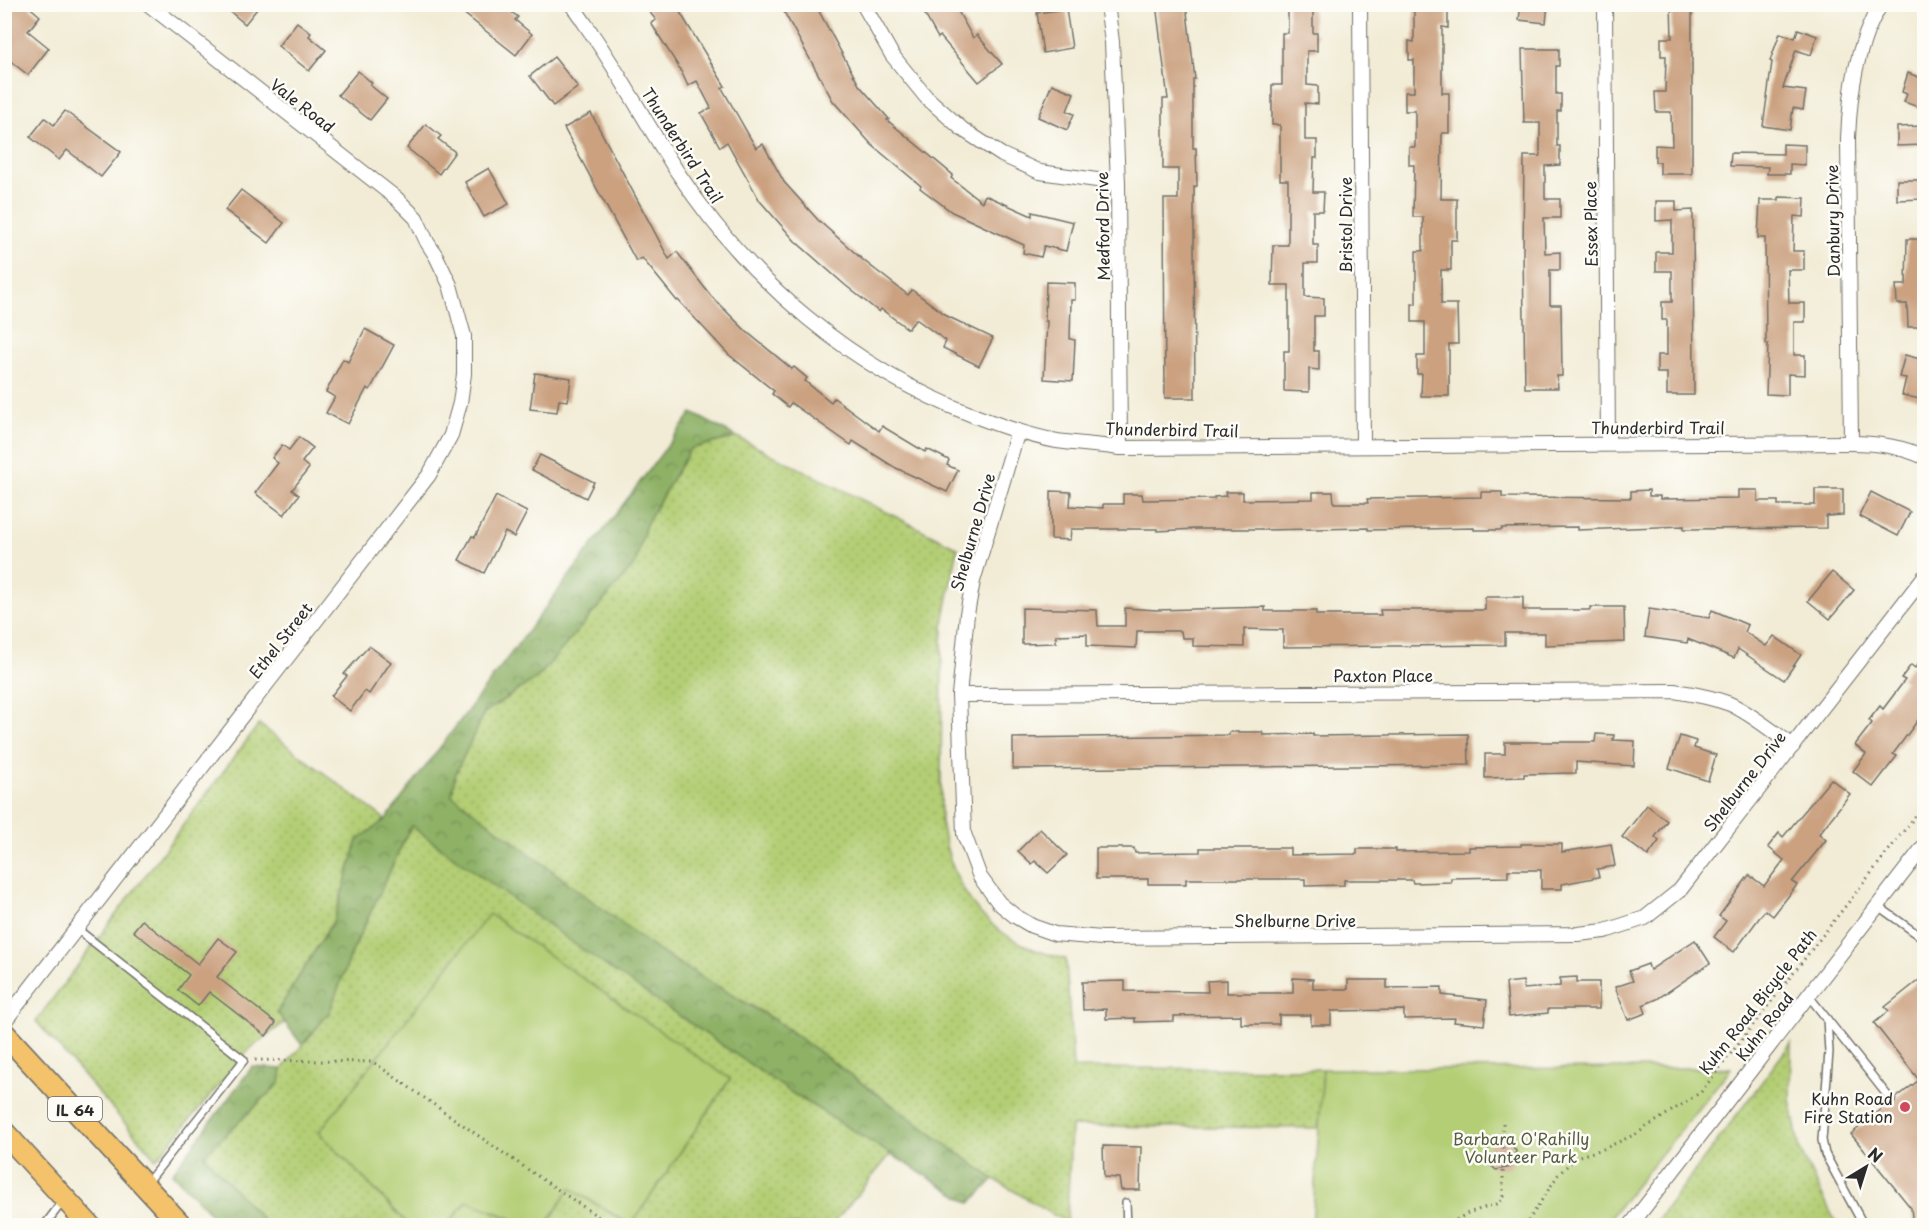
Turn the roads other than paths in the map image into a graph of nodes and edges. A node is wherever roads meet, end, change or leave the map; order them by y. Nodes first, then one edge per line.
1 (148, 4) edge
2 (571, 4) edge
3 (863, 4) edge
4 (1107, 4) edge
5 (1360, 4) edge
6 (1605, 4) edge
7 (1881, 4) edge
8 (1118, 183) junction
9 (427, 242) joint
10 (1018, 431) junction
11 (1851, 442) junction
12 (1608, 444) junction
13 (1363, 445) junction
14 (1120, 448) junction
15 (1924, 457) edge
16 (1924, 577) edge
17 (959, 695) junction
18 (1793, 746) junction
19 (1924, 846) edge
20 (1878, 906) junction
21 (77, 929) junction
22 (1924, 939) edge
23 (1808, 995) junction
24 (1827, 1019) junction
25 (4, 1022) edge
26 (4, 1033) edge
27 (1891, 1100) dead end
28 (4, 1132) edge
29 (145, 1185) junction
30 (65, 1198) junction
31 (1126, 1203) dead end
32 (44, 1226) edge
33 (90, 1226) edge
34 (182, 1226) edge
35 (1127, 1226) edge
36 (1630, 1226) edge
37 (1864, 1226) edge

1 - 9 street, Vale Road
2 - 10 street, Thunderbird Trail
3 - 8 street
4 - 8 street, Medford Drive
5 - 13 street, Bristol Drive
6 - 12 street, Essex Place
7 - 11 street, Danbury Drive
8 - 14 street, Medford Drive
9 - 21 street, Ethel Street
10 - 14 street, Thunderbird Trail
10 - 17 street, Shelburne Drive
11 - 12 street, Thunderbird Trail
11 - 15 street, Thunderbird Trail
12 - 13 street, Thunderbird Trail
13 - 14 street, Thunderbird Trail
16 - 18 street, Shelburne Drive
17 - 18 street, Paxton Place
17 - 18 street, Shelburne Drive
19 - 20 street, Kuhn Road
20 - 22 lane
20 - 23 street, Kuhn Road
21 - 25 street, Ethel Street
21 - 29 lane
23 - 24 lane
23 - 36 street, Kuhn Road
24 - 27 lane
24 - 37 lane
26 - 29 main road, IL 64
28 - 30 main road
29 - 34 main road, IL 64
30 - 32 lane
30 - 33 main road
31 - 35 lane

